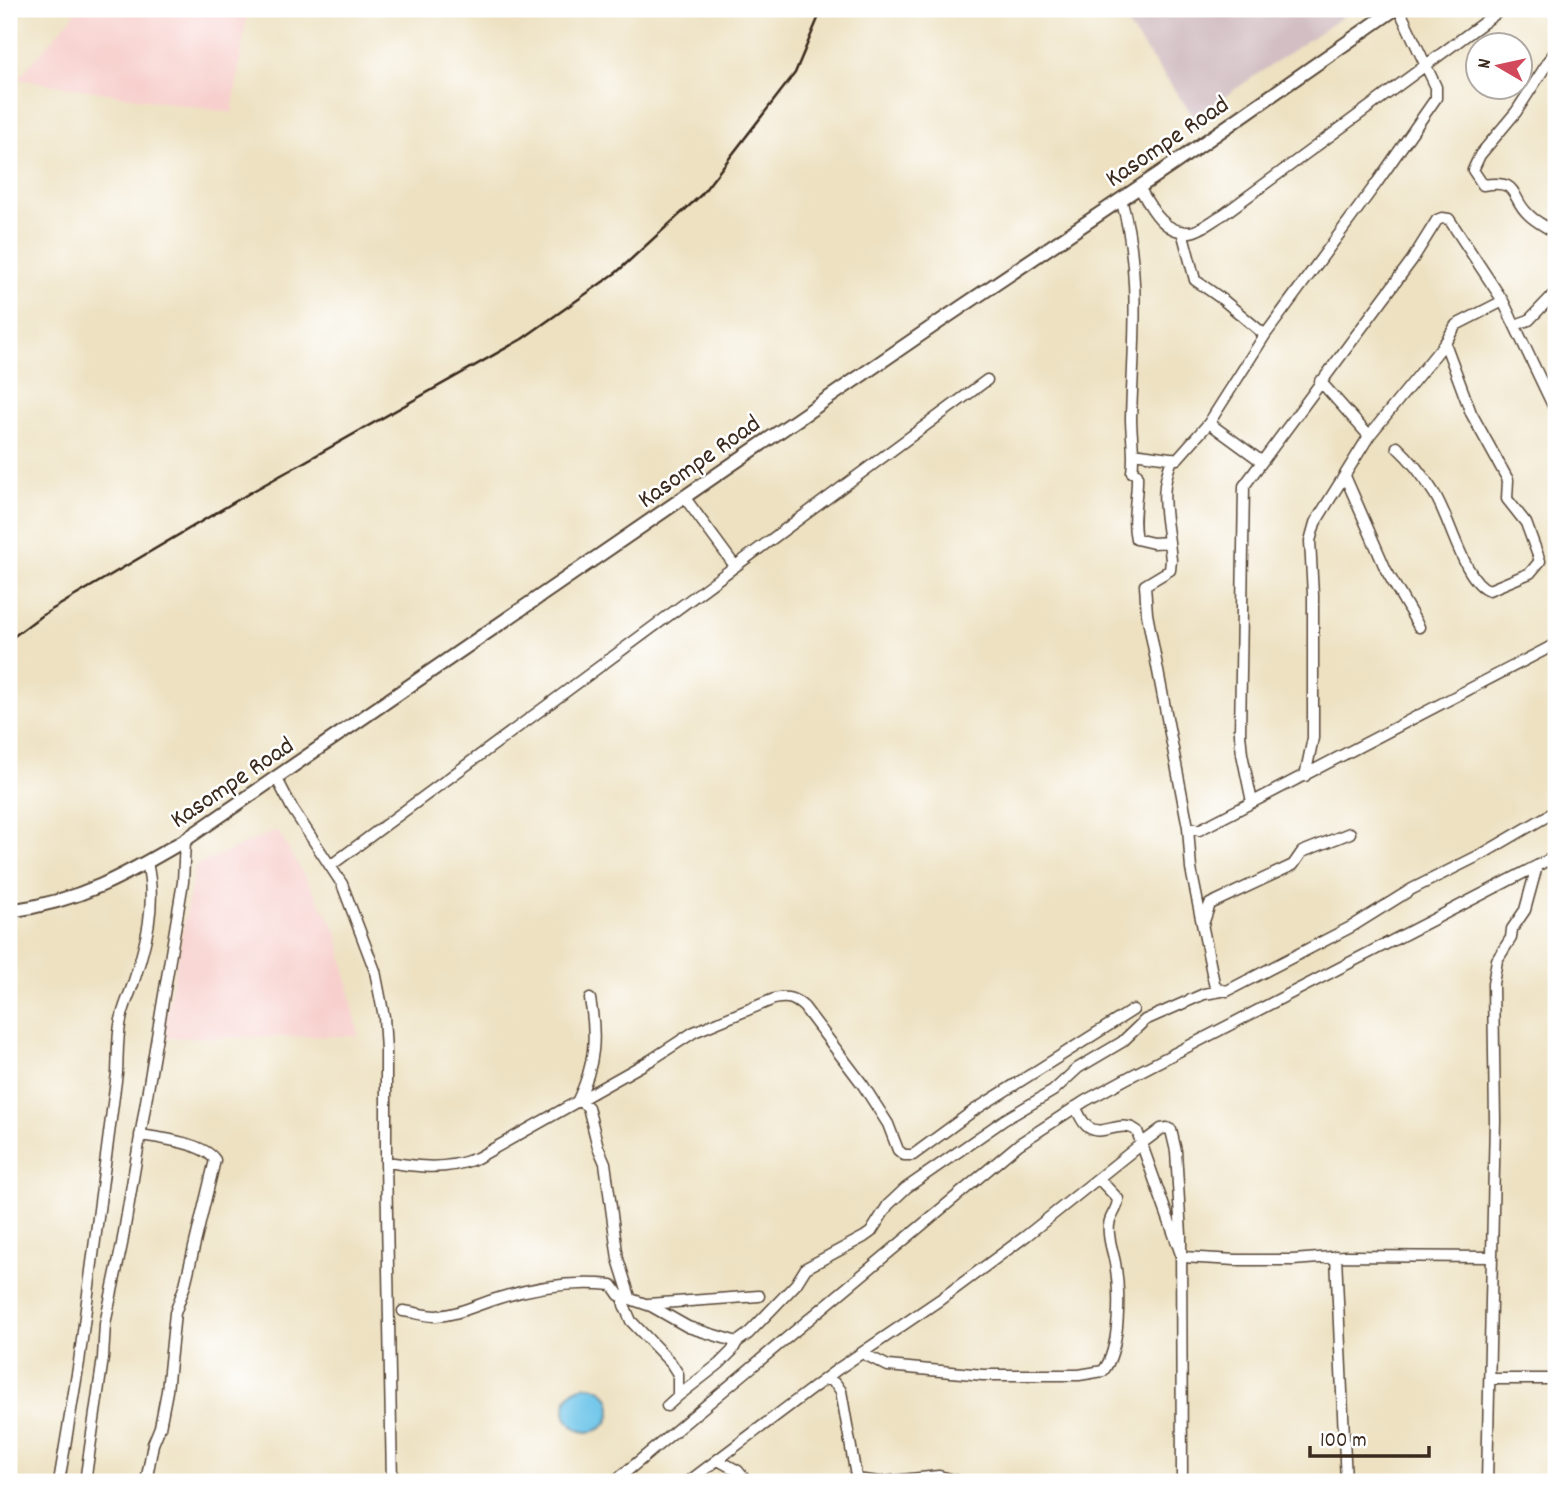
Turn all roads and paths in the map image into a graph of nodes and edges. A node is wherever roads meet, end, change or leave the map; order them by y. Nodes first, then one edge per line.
1 (1397, 9) edge
2 (1502, 9) edge
3 (1556, 50) edge
4 (1427, 66) junction
5 (1139, 187) junction
6 (1121, 199) junction
7 (1182, 231) junction
8 (1556, 234) edge
9 (1556, 292) edge
10 (1503, 301) junction
11 (1515, 325) junction
12 (1265, 335) junction
13 (1445, 343) junction
14 (987, 380) dead end
15 (1320, 381) junction
16 (1556, 412) edge
17 (1209, 423) junction
18 (1370, 436) junction
19 (1397, 447) dead end
20 (1133, 453) junction
21 (1174, 458) junction
22 (1261, 461) junction
23 (1345, 476) junction
24 (685, 498) junction
25 (1169, 542) junction
26 (735, 566) junction
27 (1419, 627) dead end
28 (1556, 644) edge
29 (1305, 776) junction
30 (277, 779) junction
31 (1252, 802) junction
32 (1556, 811) edge
33 (1188, 827) junction
34 (1350, 833) dead end
35 (186, 840) junction
36 (1556, 856) edge
37 (147, 863) junction
38 (330, 866) junction
39 (1537, 866) junction
40 (9, 911) edge
41 (1203, 925) junction
42 (1222, 991) junction
43 (590, 999) dead end
44 (1133, 1010) dead end
45 (578, 1100) junction
46 (1075, 1107) junction
47 (140, 1135) junction
48 (1141, 1144) junction
49 (386, 1162) junction
50 (1099, 1179) junction
51 (1336, 1256) junction
52 (1182, 1257) junction
53 (1491, 1257) junction
54 (759, 1296) dead end
55 (627, 1297) junction
56 (647, 1304) junction
57 (403, 1311) dead end
58 (737, 1342) junction
59 (862, 1353) junction
60 (826, 1378) junction
61 (1490, 1379) junction
62 (1556, 1379) edge
63 (678, 1396) junction
64 (667, 1406) dead end
65 (718, 1460) junction
66 (856, 1480) edge
67 (59, 1482) edge
68 (85, 1482) edge
69 (146, 1482) edge
70 (392, 1482) edge
71 (614, 1482) edge
72 (688, 1482) edge
73 (747, 1482) edge
74 (881, 1482) edge
75 (962, 1482) edge
76 (1182, 1482) edge
77 (1346, 1482) edge
78 (1487, 1482) edge

1 - 4 street
1 - 5 street, Kasompe Road
2 - 4 street
3 - 8 street
4 - 7 street
4 - 12 street
5 - 6 street, Kasompe Road
5 - 7 street
6 - 20 street
6 - 24 street, Kasompe Road
7 - 12 street
9 - 11 street
10 - 11 street
10 - 13 street
10 - 15 street
11 - 16 street
12 - 17 street
13 - 18 street
13 - 19 street
14 - 26 street
15 - 18 street
15 - 22 street
17 - 21 street
17 - 22 street
18 - 23 street
20 - 21 street
20 - 25 street
21 - 25 street
22 - 31 street
23 - 27 street
23 - 29 street
24 - 26 street
24 - 30 street, Kasompe Road
25 - 33 street
26 - 38 street
28 - 29 street
29 - 31 street
30 - 35 street, Kasompe Road
30 - 38 street
31 - 33 street
32 - 42 street
33 - 41 street
34 - 41 street
35 - 37 street, Kasompe Road
35 - 47 street
36 - 39 street
37 - 40 street, Kasompe Road
37 - 67 street
38 - 49 street
39 - 46 street
39 - 53 street
41 - 42 street
42 - 58 street
43 - 45 street
44 - 45 street
45 - 49 street
45 - 55 street
46 - 48 street
46 - 71 street
47 - 68 street
47 - 69 street
48 - 50 street
48 - 52 street
48 - 52 street
49 - 70 street
50 - 59 street
50 - 59 street
51 - 52 street
51 - 53 street
51 - 77 street
52 - 76 street
53 - 61 street
54 - 56 street
55 - 56 street
55 - 57 street
55 - 63 street
56 - 58 street
58 - 63 street
59 - 60 street
60 - 65 street
60 - 66 street
61 - 62 street
61 - 78 street
63 - 64 street
65 - 72 street
65 - 73 street
66 - 74 street
74 - 75 street

